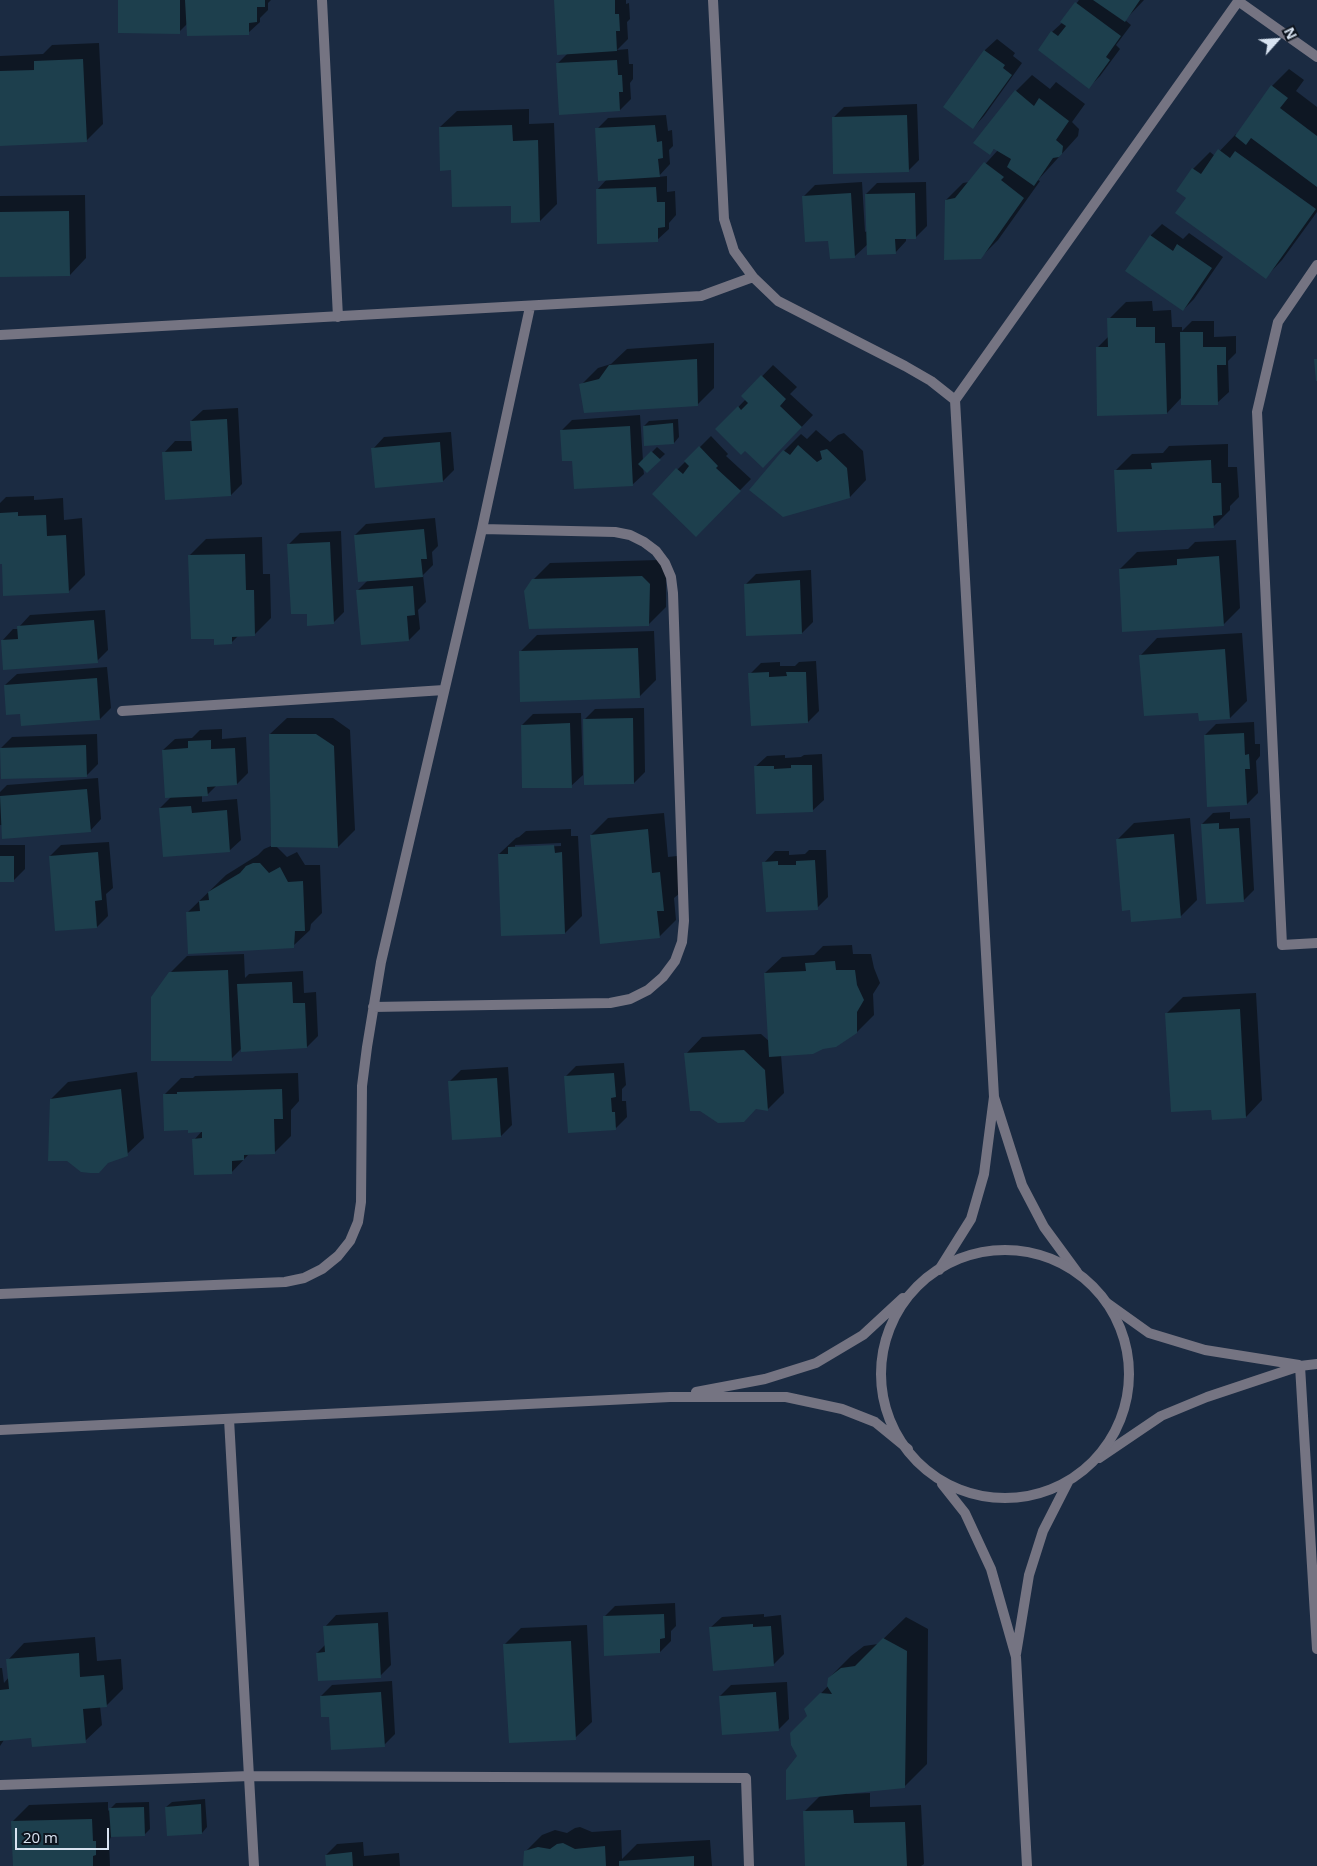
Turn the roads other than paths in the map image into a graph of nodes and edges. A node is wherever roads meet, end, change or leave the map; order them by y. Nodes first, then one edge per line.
1 (322, 0) edge
2 (713, 0) edge
3 (1238, 1) edge
4 (1317, 57) edge
5 (1317, 265) edge
6 (753, 277) junction
7 (530, 306) junction
8 (338, 317) junction
9 (0, 335) edge
10 (955, 400) junction
11 (482, 529) junction
12 (444, 690) junction
13 (122, 711) dead end
14 (1317, 944) edge
15 (373, 1007) junction
16 (994, 1097) junction
17 (938, 1270) junction
18 (1077, 1272) junction
19 (918, 1284) junction
20 (0, 1294) edge
21 (1107, 1303) junction
22 (1317, 1364) edge
23 (1300, 1366) junction
24 (670, 1397) junction
25 (229, 1418) junction
26 (0, 1430) edge
27 (908, 1449) junction
28 (1099, 1458) junction
29 (936, 1476) junction
30 (1068, 1482) junction
31 (1317, 1649) edge
32 (1016, 1657) junction
33 (250, 1776) junction
34 (0, 1785) edge
35 (254, 1866) edge
36 (749, 1866) edge
37 (1027, 1866) edge

1 - 8 street
2 - 6 street
3 - 4 street
3 - 10 street
5 - 14 street
6 - 7 street
6 - 10 street
7 - 8 street
7 - 11 street
8 - 9 street
10 - 16 street
11 - 12 street
11 - 15 street
12 - 13 street
12 - 15 street
15 - 20 street
16 - 17 street
16 - 18 street
17 - 18 street
17 - 19 street
18 - 21 street
19 - 24 street
19 - 27 street
21 - 23 street
21 - 28 street
22 - 23 street
23 - 28 street
23 - 31 street
24 - 25 street
24 - 27 street
25 - 26 street
25 - 33 street
27 - 29 street
28 - 30 street
29 - 30 street
29 - 32 street
30 - 32 street
32 - 37 street
33 - 34 street
33 - 35 street
33 - 36 street

